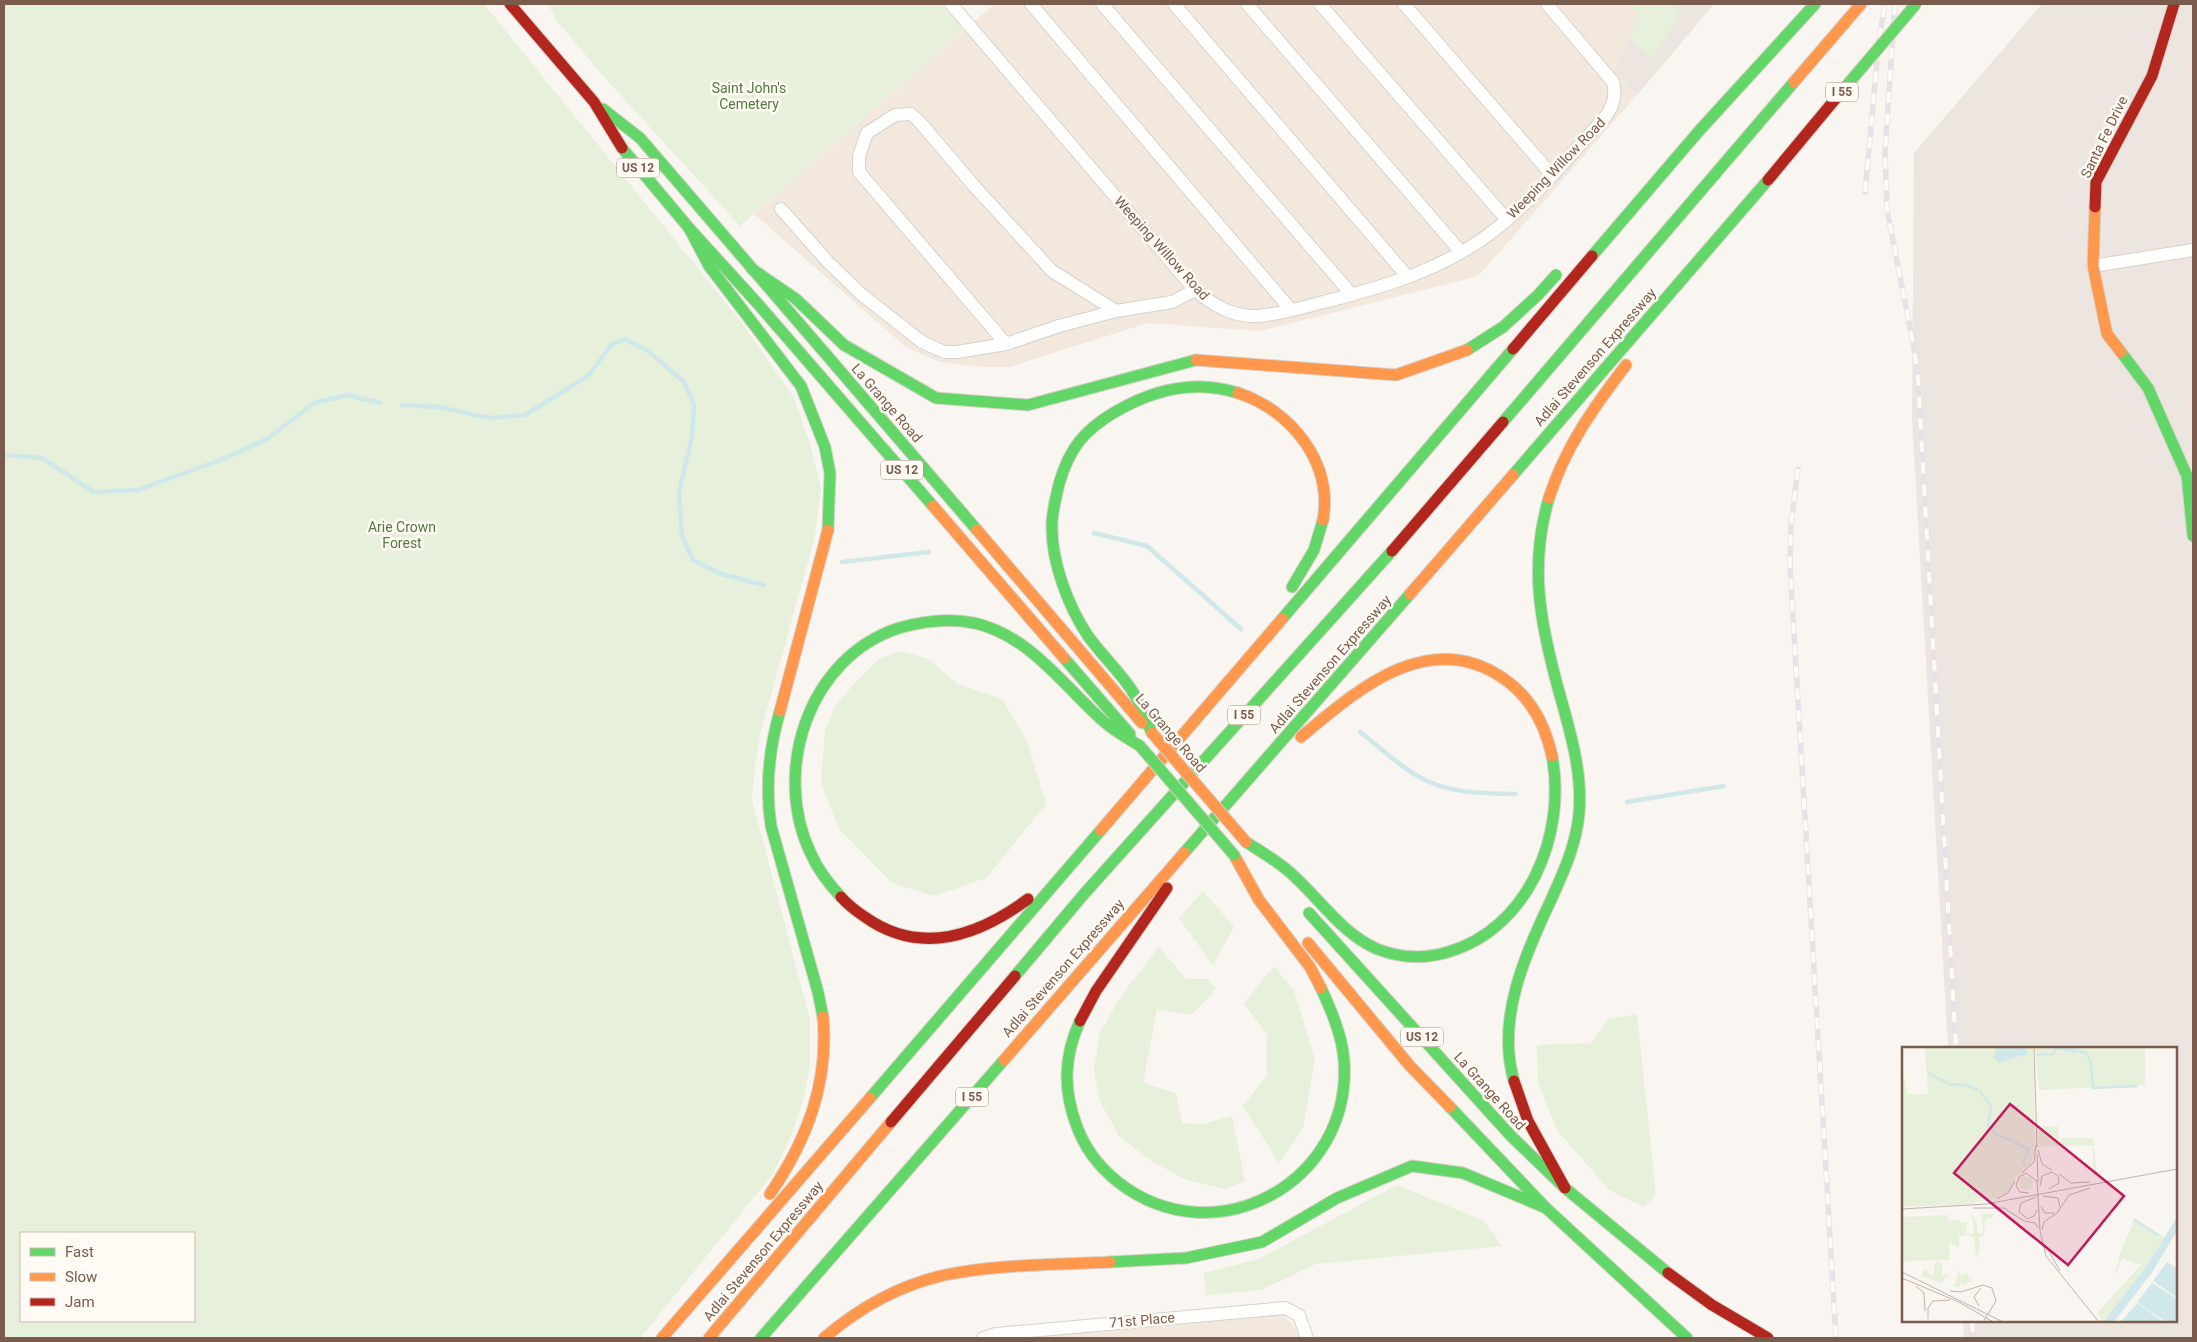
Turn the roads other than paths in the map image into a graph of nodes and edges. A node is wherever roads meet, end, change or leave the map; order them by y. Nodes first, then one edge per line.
1 (510, 4) edge
2 (950, 4) edge
3 (1031, 4) edge
4 (1102, 4) edge
5 (1174, 4) edge
6 (1247, 4) edge
7 (1320, 4) edge
8 (1404, 4) edge
9 (1547, 4) edge
10 (1815, 4) edge
11 (1861, 4) edge
12 (1916, 4) edge
13 (2174, 4) edge
14 (594, 102) junction
15 (1699, 131) junction
16 (1552, 174) junction
17 (781, 210) dead end
18 (1616, 210) dead end
19 (1742, 210) junction
20 (1507, 220) junction
21 (689, 228) junction
22 (2193, 250) edge
23 (1461, 252) junction
24 (2093, 266) junction
25 (1564, 267) dead end
26 (752, 269) junction
27 (1406, 276) junction
28 (1195, 290) junction
29 (1352, 295) junction
30 (1291, 310) junction
31 (1116, 311) junction
32 (1006, 344) junction
33 (2193, 536) edge
34 (1214, 699) junction
35 (1108, 717) junction
36 (1152, 734) junction
37 (1252, 777) junction
38 (1090, 840) junction
39 (1246, 842) junction
40 (1182, 855) junction
41 (1276, 876) dead end
42 (1266, 901) junction
43 (1302, 905) dead end
44 (1289, 920) dead end
45 (1302, 935) dead end
46 (1565, 1188) junction
47 (1546, 1208) junction
48 (662, 1338) edge
49 (708, 1338) edge
50 (762, 1338) edge
51 (824, 1338) edge
52 (983, 1338) edge
53 (1307, 1338) edge
54 (1687, 1338) edge
55 (1768, 1338) edge

1 - 14 main road, La Grange Road / US 12
2 - 28 street, Weeping Willow Road
3 - 30 street
4 - 29 street
5 - 27 street
6 - 23 street
7 - 20 street
8 - 16 street
9 - 16 street, Weeping Willow Road
10 - 15 main road
11 - 49 main road, Adlai Stevenson Expressway / I 55
12 - 19 main road, Adlai Stevenson Expressway / I 55, bridge
13 - 24 main road, Santa Fe Drive
14 - 21 main road, La Grange Road / US 12
14 - 26 main road, La Grange Road / US 12
15 - 18 main road
15 - 34 main road
16 - 20 street, Weeping Willow Road
17 - 32 street
19 - 37 main road, Adlai Stevenson Expressway / I 55
19 - 46 main road
20 - 23 street, Weeping Willow Road
21 - 35 main road, La Grange Road / US 12
21 - 48 main road
22 - 24 street
23 - 27 street, Weeping Willow Road
24 - 33 main road, Santa Fe Drive
25 - 26 main road
26 - 36 main road, La Grange Road / US 12
27 - 29 street, Weeping Willow Road
28 - 30 street, Weeping Willow Road
28 - 31 street
29 - 30 street, Weeping Willow Road
31 - 32 street
31 - 32 street
34 - 36 main road
34 - 38 main road
35 - 38 main road
35 - 42 main road, bridge
36 - 39 main road, La Grange Road / US 12, bridge
37 - 39 main road
37 - 40 main road, Adlai Stevenson Expressway / I 55
38 - 48 main road
39 - 41 main road, La Grange Road / US 12
40 - 42 main road
40 - 50 main road, Adlai Stevenson Expressway / I 55
42 - 44 main road
43 - 46 main road, La Grange Road / US 12
45 - 47 main road, US 12
46 - 55 main road, La Grange Road / US 12
47 - 51 main road
47 - 54 main road, US 12
52 - 53 street, 71st Place

